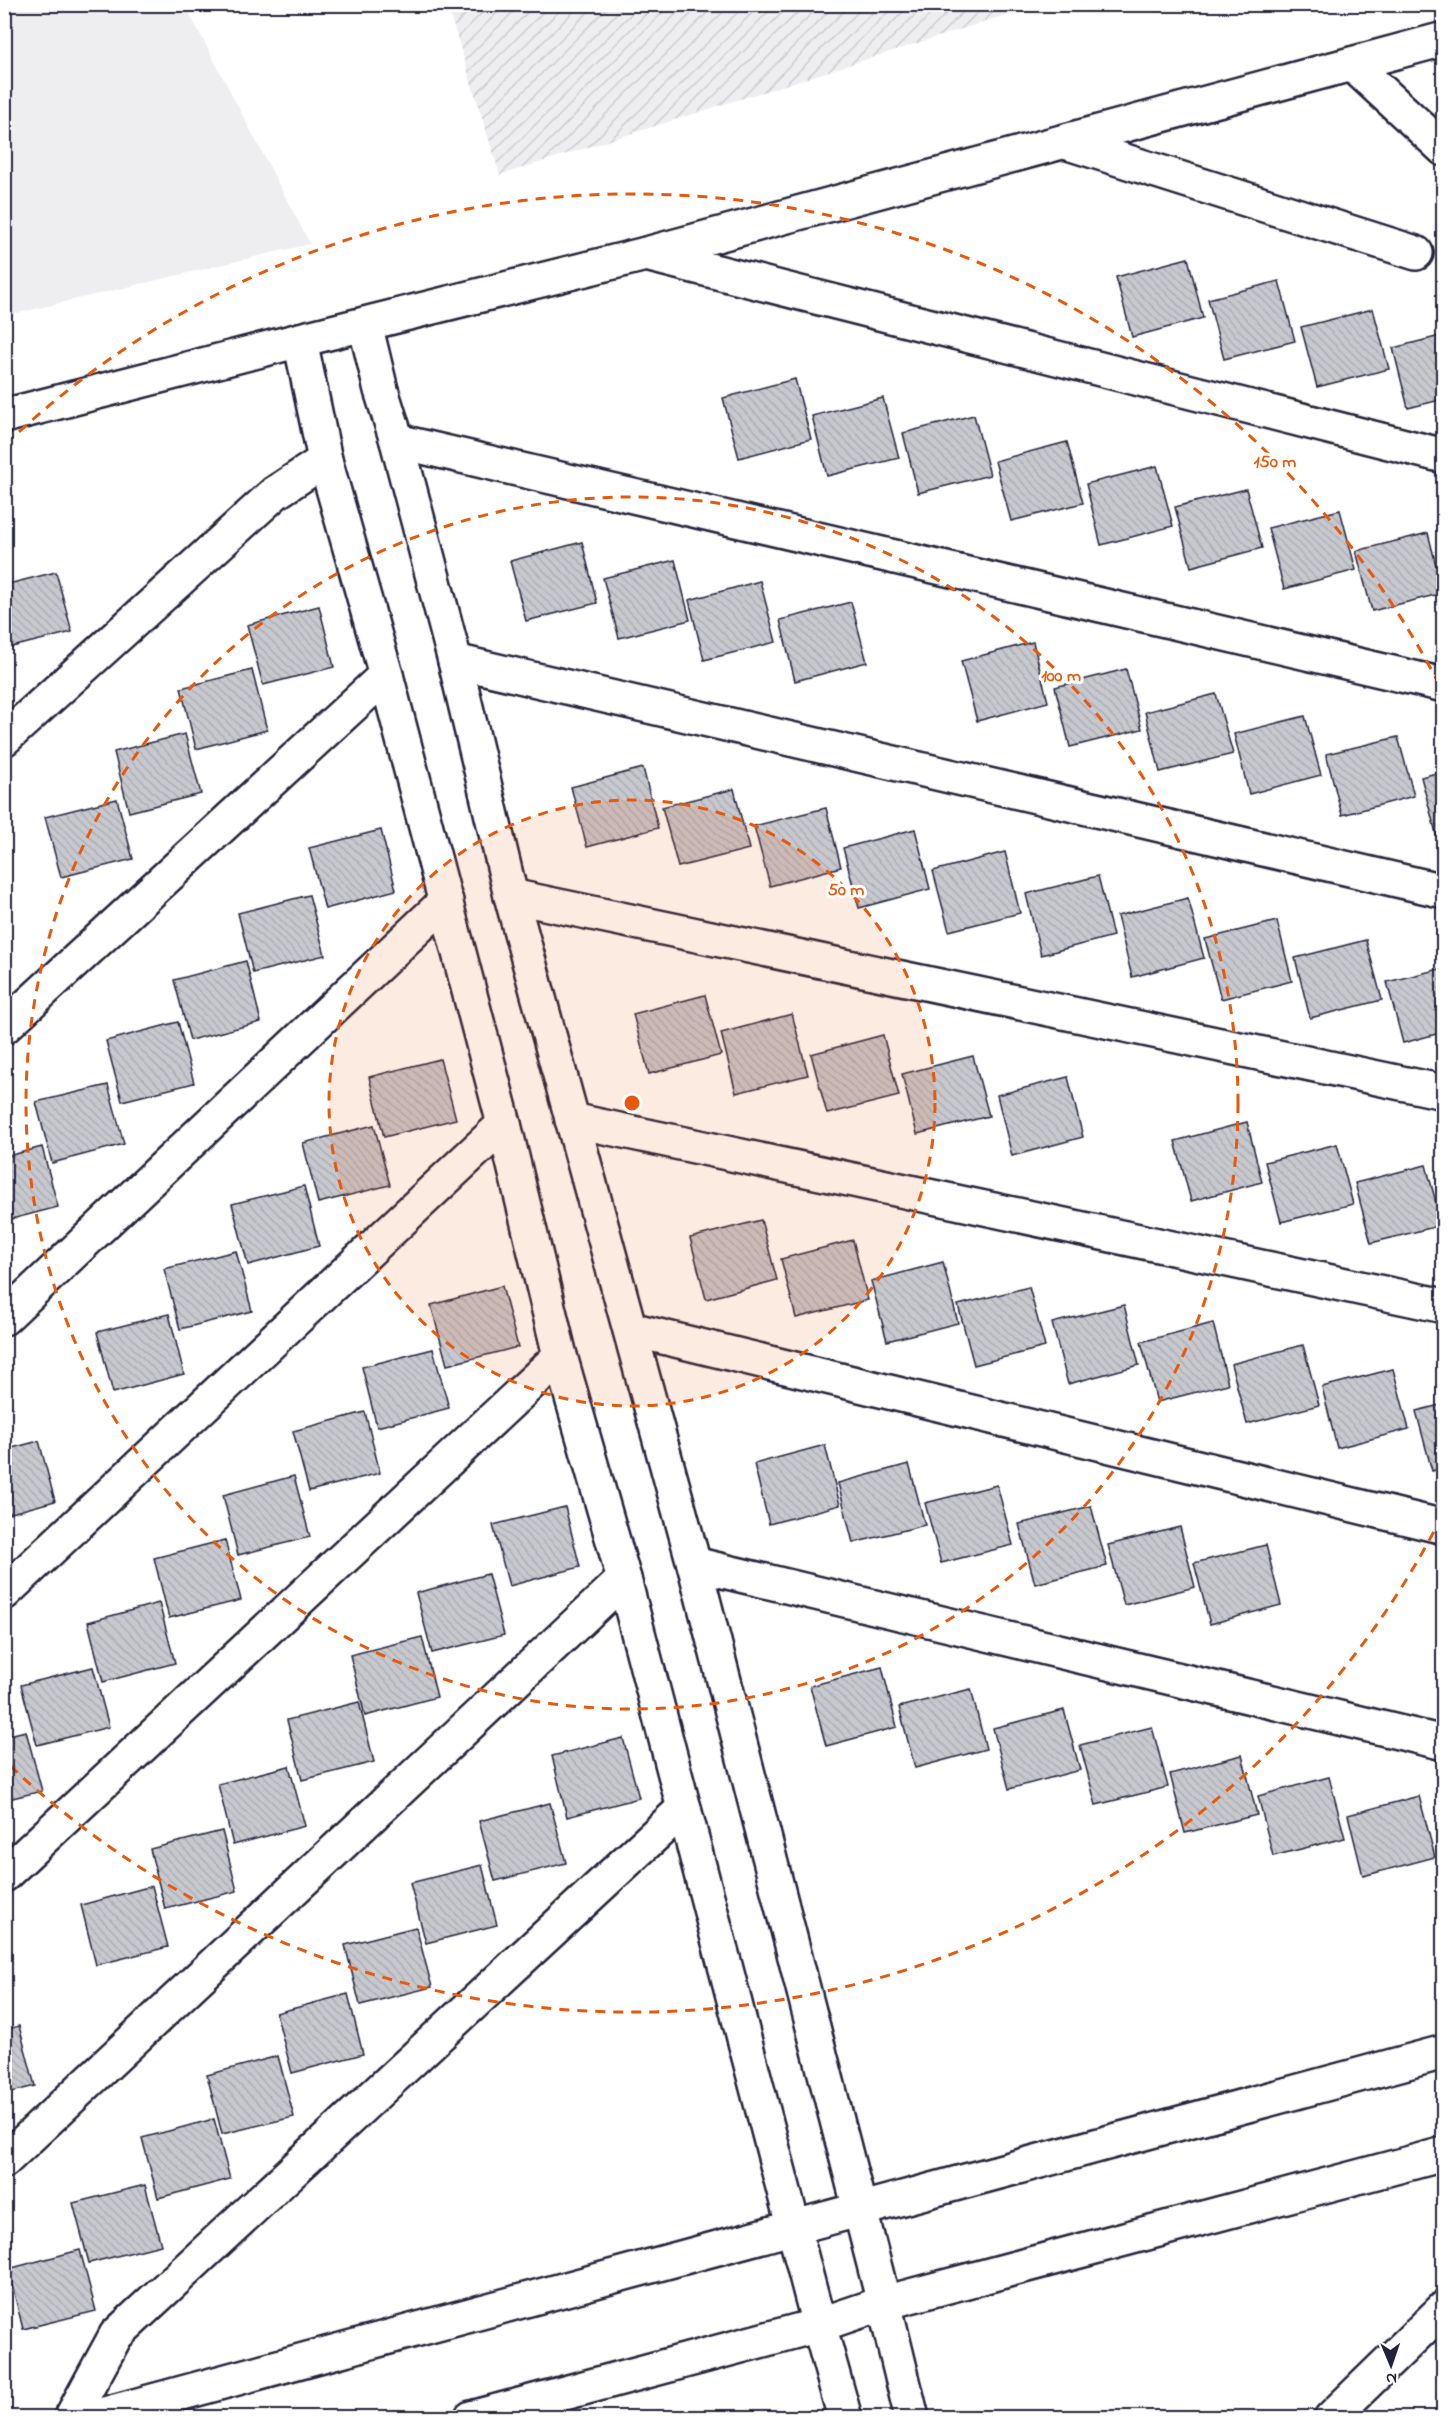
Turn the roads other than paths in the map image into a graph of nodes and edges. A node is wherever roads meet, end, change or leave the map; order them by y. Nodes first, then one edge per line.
1 (1443, 39) edge
2 (1352, 64) junction
3 (1065, 142) junction
4 (1443, 149) edge
5 (1416, 253) dead end
6 (646, 254) junction
7 (365, 324) junction
8 (300, 340) junction
9 (4, 417) edge
10 (397, 441) junction
11 (1443, 456) edge
12 (325, 460) junction
13 (455, 661) junction
14 (387, 675) junction
15 (1443, 686) edge
16 (4, 740) edge
17 (1443, 891) edge
18 (511, 896) junction
19 (446, 901) junction
20 (4, 1027) edge
21 (1443, 1092) edge
22 (572, 1120) junction
23 (504, 1124) junction
24 (1443, 1306) edge
25 (4, 1318) edge
26 (630, 1329) junction
27 (560, 1356) junction
28 (1443, 1527) edge
29 (693, 1564) junction
30 (624, 1579) junction
31 (4, 1593) edge
32 (1443, 1743) edge
33 (684, 1808) junction
34 (4, 1875) edge
35 (1443, 2052) edge
36 (1443, 2154) edge
37 (4, 2161) edge
38 (860, 2210) junction
39 (795, 2227) junction
40 (884, 2304) junction
41 (1443, 2308) edge
42 (819, 2325) junction
43 (71, 2418) edge
44 (90, 2418) edge
45 (471, 2418) edge
46 (845, 2418) edge
47 (912, 2418) edge
48 (1331, 2418) edge

1 - 2 street
2 - 3 street
2 - 4 street
3 - 5 street
3 - 6 street
6 - 7 street
6 - 11 street
7 - 8 street
7 - 10 street
8 - 9 street
8 - 12 street
10 - 13 street
10 - 15 street
12 - 14 street
12 - 16 street
13 - 17 street
13 - 18 street
14 - 19 street
14 - 20 street
18 - 21 street
18 - 22 street
19 - 23 street
19 - 25 street
22 - 24 street
22 - 26 street
23 - 27 street
23 - 31 street
26 - 28 street
26 - 29 street
27 - 30 street
27 - 34 street
29 - 32 street
29 - 38 street
30 - 33 street
30 - 37 street
33 - 39 street
33 - 43 street
35 - 38 street
36 - 40 street
38 - 39 street
38 - 40 street
39 - 42 street
39 - 44 street
40 - 42 street
40 - 47 street
41 - 48 street
42 - 45 street
42 - 46 street

